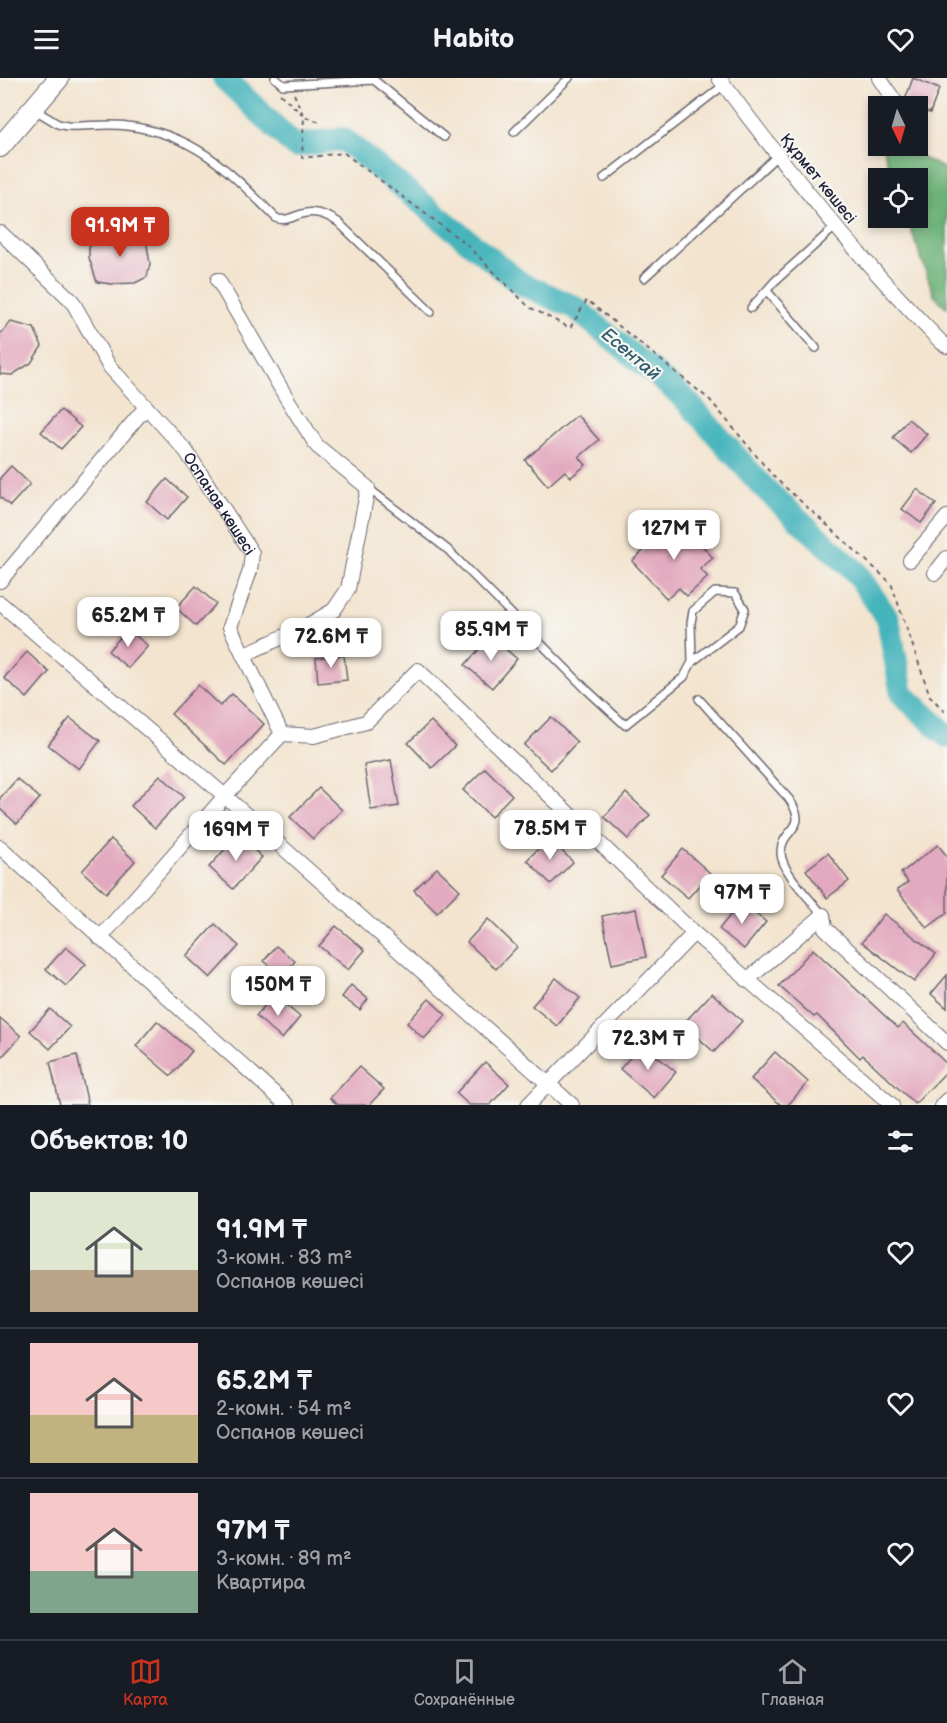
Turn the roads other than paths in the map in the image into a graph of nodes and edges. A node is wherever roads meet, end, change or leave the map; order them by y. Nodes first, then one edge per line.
1 (59, 78) edge
2 (275, 78) edge
3 (569, 78) edge
4 (879, 78) edge
5 (721, 81) edge
6 (891, 96) edge
7 (33, 108) junction
8 (514, 132) dead end
9 (444, 137) dead end
10 (0, 147) edge
11 (778, 155) junction
12 (604, 178) dead end
13 (836, 226) junction
14 (2, 232) edge
15 (644, 278) dead end
16 (218, 280) dead end
17 (767, 291) junction
18 (751, 308) dead end
19 (431, 312) dead end
20 (947, 346) edge
21 (816, 348) dead end
22 (146, 407) junction
23 (368, 488) junction
24 (947, 517) edge
25 (947, 558) edge
26 (910, 560) dead end
27 (935, 573) dead end
28 (0, 580) edge
29 (0, 603) edge
30 (243, 655) junction
31 (692, 662) junction
32 (699, 699) dead end
33 (282, 734) junction
34 (225, 796) junction
35 (0, 847) edge
36 (823, 915) junction
37 (694, 933) junction
38 (100, 938) junction
39 (747, 980) junction
40 (947, 1043) edge
41 (548, 1082) junction
42 (947, 1100) edge
43 (286, 1105) edge
44 (528, 1105) edge
45 (572, 1105) edge
46 (892, 1105) edge
47 (942, 1105) edge

1 - 7 street
2 - 9 lane
3 - 8 lane
4 - 6 street
5 - 11 street, Құрмет көшесі
5 - 12 lane
7 - 10 street
7 - 19 lane
11 - 13 street, Құрмет көшесі
11 - 15 lane
13 - 17 lane
13 - 20 street, Құрмет көшесі
14 - 22 street, Оспанов көшесі
16 - 23 street
17 - 18 lane
17 - 21 lane
22 - 28 street
22 - 30 street, Оспанов көшесі
23 - 30 street
23 - 31 lane
24 - 26 street
25 - 27 street
29 - 34 street
30 - 33 street, Оспанов көшесі
31 - 31 lane
32 - 36 lane
33 - 34 street
33 - 37 street
34 - 38 street
34 - 41 street
35 - 38 street
36 - 39 street
36 - 40 street
37 - 39 street
37 - 41 street
38 - 43 street
39 - 46 street
41 - 44 street
41 - 45 street
42 - 47 street

